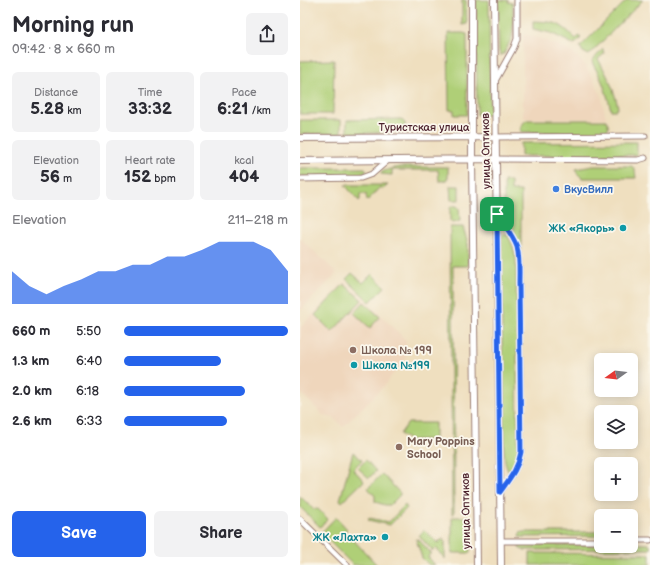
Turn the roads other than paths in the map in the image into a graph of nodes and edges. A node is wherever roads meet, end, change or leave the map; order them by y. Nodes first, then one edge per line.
1 (472, 0) edge
2 (494, 0) edge
3 (517, 0) edge
4 (495, 81) junction
5 (644, 136) dead end
6 (472, 137) junction
7 (496, 137) junction
8 (300, 138) edge
9 (645, 158) dead end
10 (472, 159) junction
11 (496, 159) junction
12 (300, 161) edge
13 (387, 161) junction
14 (300, 179) edge
15 (497, 214) junction
16 (500, 492) junction
17 (300, 519) edge
18 (594, 540) edge
19 (638, 540) edge
20 (650, 540) edge
21 (501, 541) junction
22 (348, 565) edge
23 (476, 565) edge
24 (501, 565) edge

1 - 6 street, улица Оптиков
2 - 4 street, улица Оптиков
3 - 4 street
4 - 7 street, улица Оптиков
5 - 7 street, Туристская улица
6 - 7 street, Туристская улица
6 - 8 street, Туристская улица
6 - 10 street, улица Оптиков
7 - 11 street, улица Оптиков
9 - 11 street
10 - 11 street
10 - 13 street
10 - 23 street, улица Оптиков
11 - 15 street, улица Оптиков
12 - 13 street
13 - 14 street
15 - 16 street, улица Оптиков
15 - 16 street
16 - 21 street, улица Оптиков
17 - 22 street
18 - 21 street
19 - 20 street
21 - 24 street, улица Оптиков

